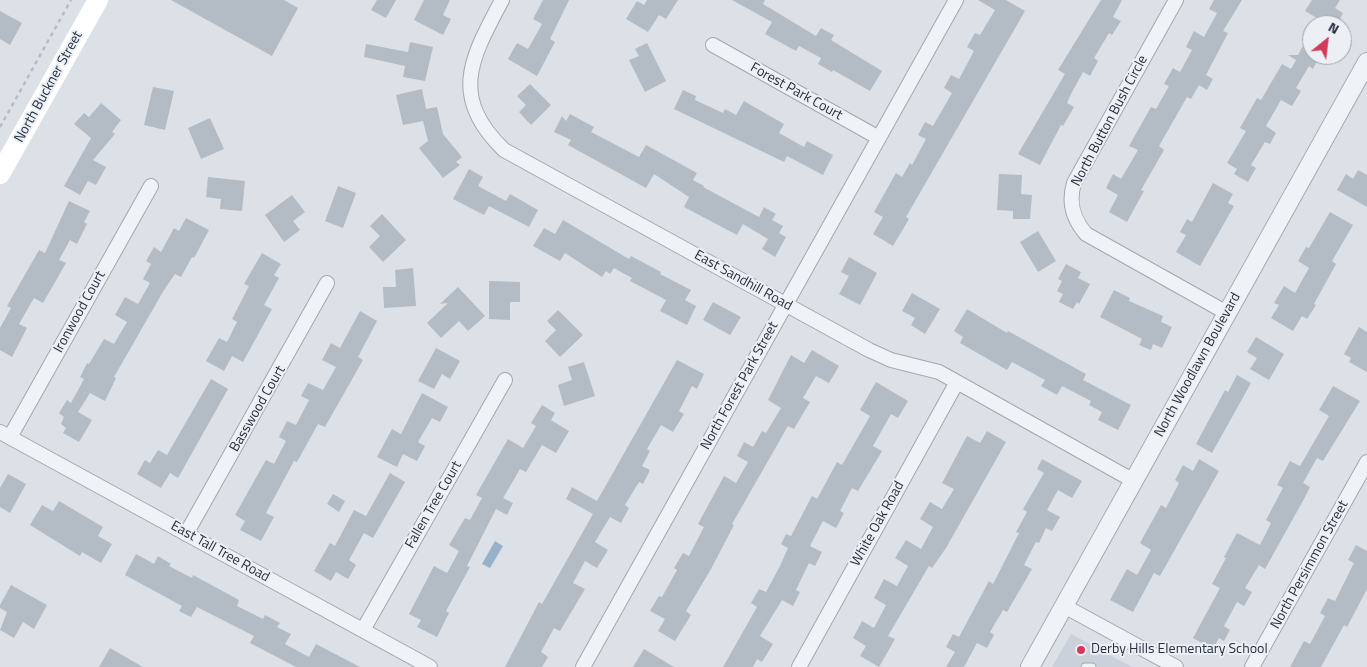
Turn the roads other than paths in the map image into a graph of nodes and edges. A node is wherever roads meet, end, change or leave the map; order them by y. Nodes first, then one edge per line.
1 (98, 0) edge
2 (502, 0) edge
3 (956, 0) edge
4 (1176, 0) edge
5 (713, 45) dead end
6 (1367, 62) edge
7 (879, 138) junction
8 (0, 174) edge
9 (151, 186) dead end
10 (328, 283) dead end
11 (786, 304) junction
12 (1227, 313) junction
13 (505, 380) dead end
14 (957, 382) junction
15 (5, 435) edge
16 (1367, 462) edge
17 (1134, 481) junction
18 (186, 534) junction
19 (1064, 606) junction
20 (363, 630) junction
21 (430, 667) edge
22 (582, 667) edge
23 (799, 667) edge
24 (1030, 667) edge
25 (1085, 667) edge
26 (1092, 667) edge
27 (1176, 667) edge
28 (1252, 667) edge

1 - 8 main road, North Buckner Street
2 - 11 street, East Sandhill Road
3 - 7 street, North Forest Park Street
4 - 12 street, North Button Bush Circle
5 - 7 street, Forest Park Court
6 - 12 street, North Woodlawn Boulevard
7 - 11 street, North Forest Park Street
9 - 15 street, Ironwood Court
10 - 18 street, Basswood Court
11 - 14 street, East Sandhill Road
11 - 22 street, North Forest Park Street
12 - 17 street, North Woodlawn Boulevard
13 - 20 street, Fallen Tree Court
14 - 17 street, East Sandhill Road
14 - 23 street, White Oak Road
15 - 18 street, East Tall Tree Road
16 - 28 street, North Persimmon Street
17 - 19 street, North Woodlawn Boulevard
18 - 20 street, East Tall Tree Road
19 - 24 street, North Woodlawn Boulevard
19 - 27 street
20 - 21 street, East Tall Tree Road
25 - 26 lane

